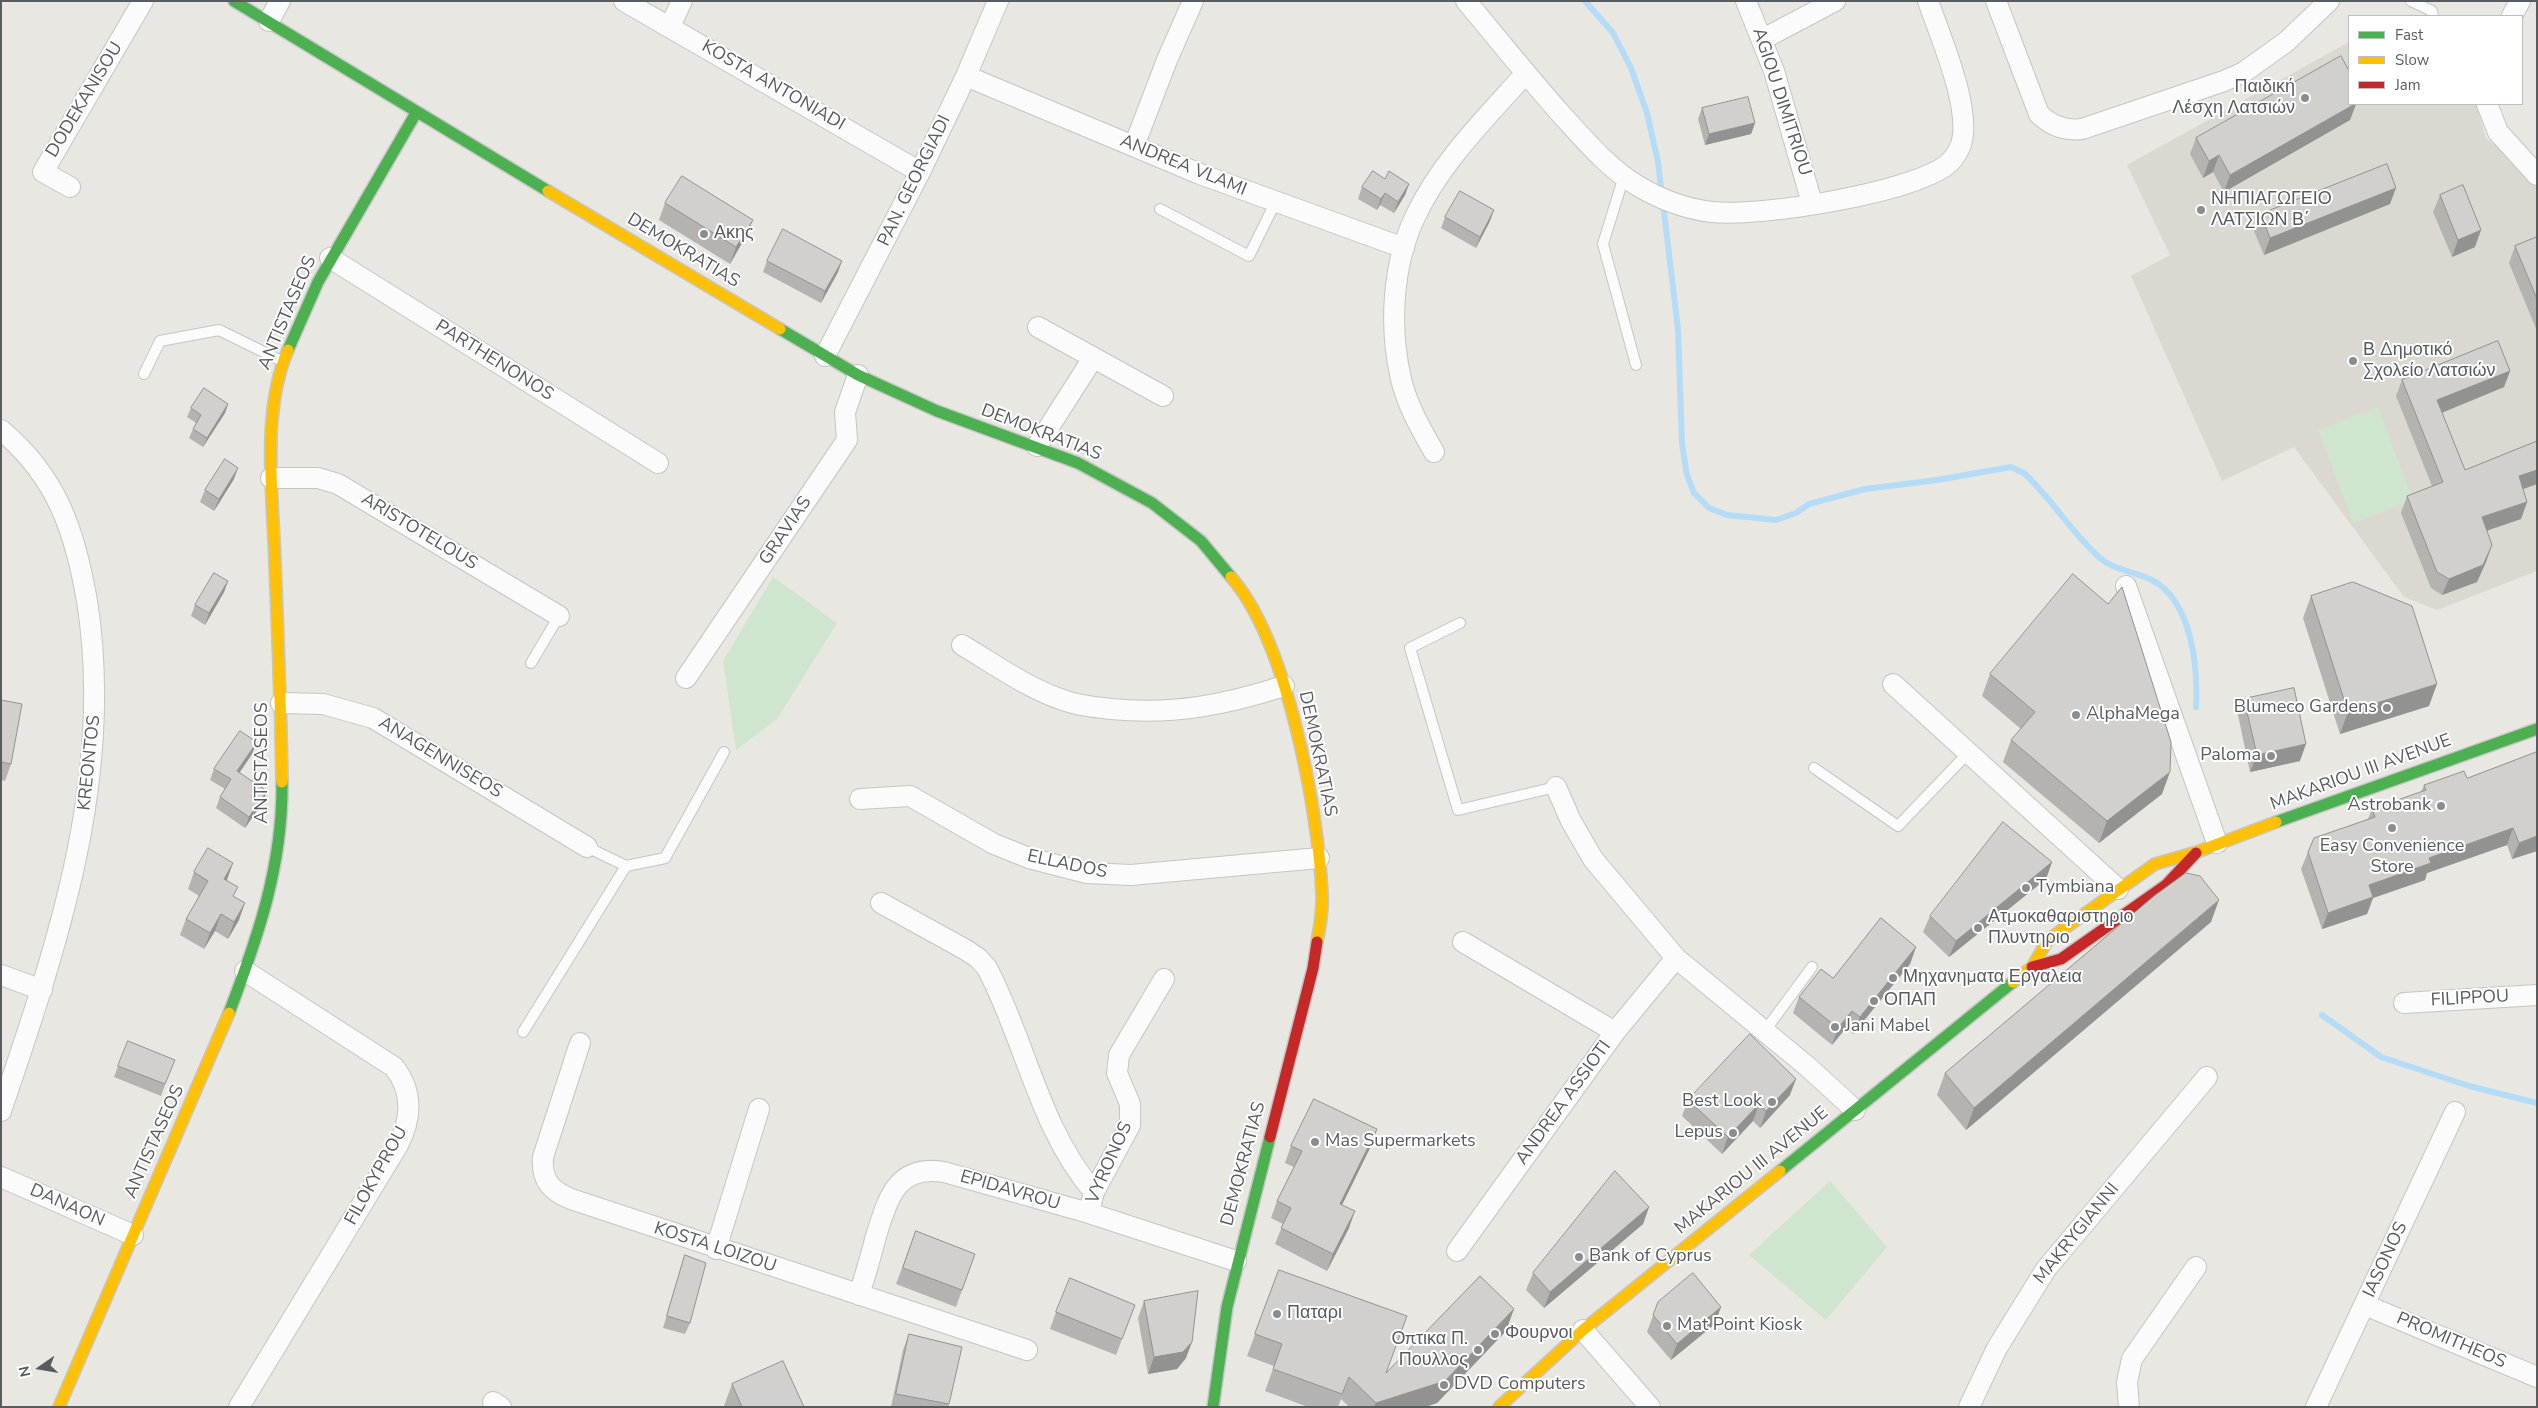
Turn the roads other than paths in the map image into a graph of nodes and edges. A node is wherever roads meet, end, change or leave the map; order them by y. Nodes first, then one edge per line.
1 (143, 1) edge
2 (234, 1) edge
3 (280, 1) edge
4 (624, 1) edge
5 (682, 1) edge
6 (998, 1) edge
7 (1193, 1) edge
8 (1466, 1) edge
9 (1746, 1) edge
10 (1835, 1) edge
11 (1928, 1) edge
12 (1996, 1) edge
13 (2329, 1) edge
14 (2411, 1) edge
15 (2520, 1) edge
16 (2433, 15) edge
17 (2513, 15) edge
18 (269, 21) junction
19 (670, 26) junction
20 (1763, 40) junction
21 (1525, 74) junction
22 (966, 76) junction
23 (2487, 105) edge
24 (416, 113) junction
25 (1134, 146) junction
26 (920, 172) junction
27 (2537, 175) edge
28 (1624, 176) junction
29 (70, 186) dead end
30 (1275, 203) junction
31 (1812, 203) junction
32 (1160, 209) dead end
33 (1404, 248) junction
34 (330, 258) junction
35 (1038, 327) dead end
36 (825, 356) junction
37 (1093, 358) junction
38 (283, 362) junction
39 (1636, 365) dead end
40 (144, 374) dead end
41 (858, 375) junction
42 (1164, 396) dead end
43 (1, 430) edge
44 (1037, 446) junction
45 (1434, 452) dead end
46 (658, 464) dead end
47 (271, 478) junction
48 (2126, 586) dead end
49 (559, 616) joint
50 (1460, 623) dead end
51 (962, 645) dead end
52 (532, 662) dead end
53 (686, 678) dead end
54 (1893, 684) dead end
55 (1284, 686) junction
56 (281, 703) junction
57 (2537, 729) edge
58 (724, 752) dead end
59 (1968, 753) junction
60 (1814, 768) dead end
61 (1556, 787) joint
62 (860, 799) dead end
63 (2217, 843) junction
64 (587, 847) joint
65 (2197, 852) junction
66 (1319, 858) junction
67 (626, 866) junction
68 (2118, 889) junction
69 (881, 903) dead end
70 (1463, 942) dead end
71 (1676, 958) junction
72 (2032, 966) junction
73 (1812, 967) dead end
74 (245, 971) junction
75 (1, 975) edge
76 (1164, 979) dead end
77 (42, 990) junction
78 (2537, 995) edge
79 (2404, 1003) dead end
80 (523, 1032) dead end
81 (1615, 1032) junction
82 (1764, 1032) junction
83 (580, 1043) dead end
84 (2207, 1078) dead end
85 (759, 1109) dead end
86 (1856, 1110) junction
87 (1, 1111) edge
88 (2455, 1112) dead end
89 (1, 1177) edge
90 (1094, 1192) junction
91 (1089, 1213) junction
92 (133, 1235) junction
93 (716, 1249) junction
94 (1457, 1251) dead end
95 (1236, 1261) junction
96 (2196, 1267) dead end
97 (859, 1295) junction
98 (2364, 1305) junction
99 (1583, 1330) junction
100 (1028, 1350) dead end
101 (2537, 1377) edge
102 (59, 1407) edge
103 (239, 1407) edge
104 (1213, 1407) edge
105 (1499, 1407) edge
106 (1650, 1407) edge
107 (1969, 1407) edge
108 (2129, 1407) edge
109 (2316, 1407) edge

1 - 29 street, DODEKANISOU
2 - 18 street, DEMOKRATIAS
3 - 18 street
4 - 19 street, KOSTA ANTONIADI
5 - 19 street
6 - 22 street, PAN. GEORGIADI
7 - 25 street
8 - 21 street
9 - 20 street, AGIOU DIMITRIOU
10 - 20 street
11 - 31 street
12 - 13 street
14 - 16 lane
15 - 17 street
18 - 24 street, DEMOKRATIAS
19 - 26 street, KOSTA ANTONIADI
20 - 31 street, AGIOU DIMITRIOU
21 - 28 street
21 - 33 street
22 - 25 street, ANDREA VLAMI
22 - 26 street, PAN. GEORGIADI
23 - 27 street
24 - 34 street, ANTISTASEOS
24 - 36 street, DEMOKRATIAS
25 - 30 street, ANDREA VLAMI
26 - 36 street, PAN. GEORGIADI
28 - 31 street
28 - 39 lane
30 - 32 lane
30 - 33 street, ANDREA VLAMI
33 - 45 street
34 - 38 street, ANTISTASEOS
34 - 46 street, PARTHENONOS
35 - 37 street
36 - 41 street, DEMOKRATIAS
37 - 42 street
37 - 44 street
38 - 40 lane
38 - 47 street, ANTISTASEOS
41 - 44 street, DEMOKRATIAS
41 - 53 street, GRAVIAS
43 - 77 street, KREONTOS
44 - 55 street, DEMOKRATIAS
47 - 49 street, ARISTOTELOUS
47 - 56 street, ANTISTASEOS
48 - 63 street
49 - 52 lane
50 - 61 lane
51 - 55 street
54 - 59 street
55 - 66 street, DEMOKRATIAS
56 - 64 street, ANAGENNISEOS
56 - 74 street, ANTISTASEOS
57 - 63 street, MAKARIOU III AVENUE
58 - 67 lane
59 - 60 lane
59 - 68 street
61 - 71 street
62 - 66 street, ELLADOS
63 - 65 street, MAKARIOU III AVENUE
64 - 67 lane
65 - 68 street, MAKARIOU III AVENUE
65 - 72 street, MAKARIOU III AVENUE
66 - 95 street, DEMOKRATIAS
67 - 80 lane
68 - 72 street, MAKARIOU III AVENUE
69 - 90 street
70 - 81 street
71 - 81 street, ANDREA ASSIOTI
71 - 82 street
72 - 86 street, MAKARIOU III AVENUE
73 - 82 lane
74 - 92 street, ANTISTASEOS
74 - 103 street, FILOKYPROU
75 - 77 street
76 - 90 street, VYRONOS
77 - 87 street, KREONTOS
78 - 79 street, FILIPPOU
81 - 94 street, ANDREA ASSIOTI
82 - 86 street
83 - 93 street, KOSTA LOIZOU
84 - 107 street, MAKRYGIANNI
85 - 93 street
86 - 99 street, MAKARIOU III AVENUE
88 - 98 street, IASONOS
89 - 92 street, DANAON
90 - 91 street, VYRONOS
91 - 95 street, EPIDAVROU
91 - 97 street, EPIDAVROU
92 - 102 street, ANTISTASEOS
93 - 97 street, KOSTA LOIZOU
95 - 104 street, DEMOKRATIAS
96 - 108 street
97 - 100 street, KOSTA LOIZOU
98 - 101 street, PROMITHEOS
98 - 109 street, IASONOS
99 - 105 street, MAKARIOU III AVENUE
99 - 106 street

